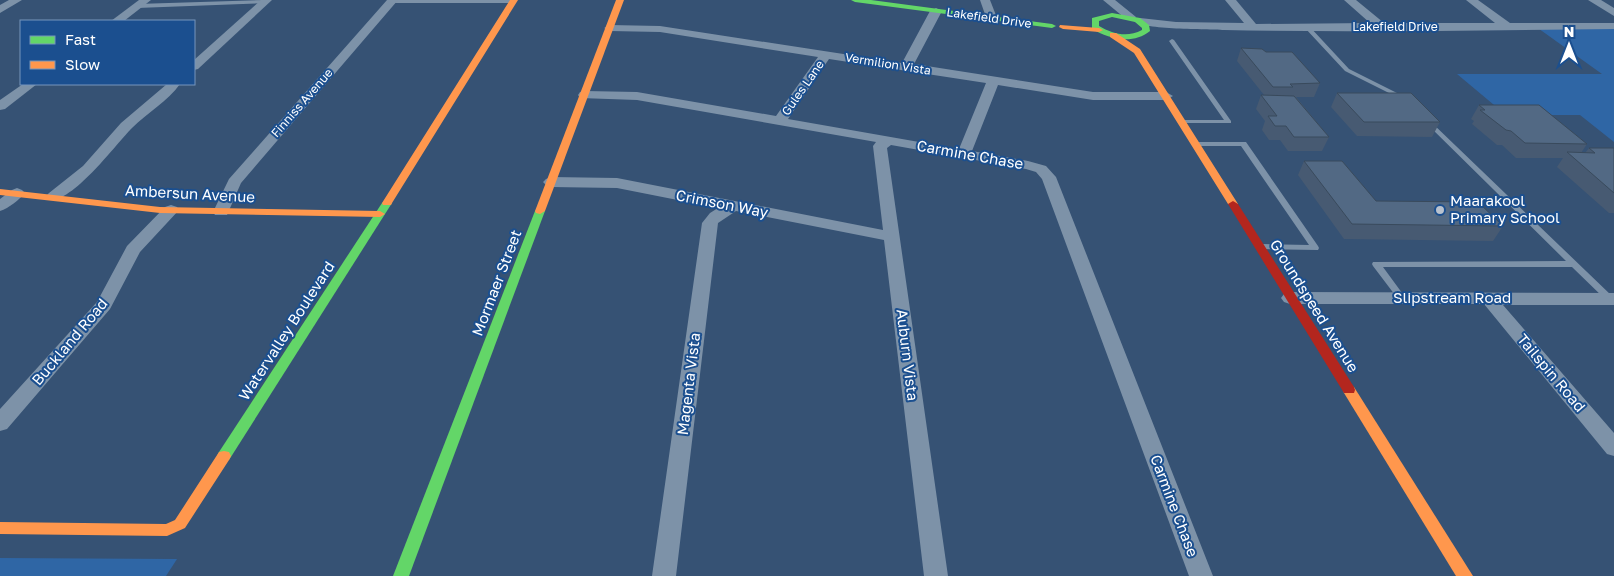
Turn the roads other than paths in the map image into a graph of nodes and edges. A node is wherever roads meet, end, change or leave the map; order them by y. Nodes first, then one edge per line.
1 (17, 0) edge
2 (620, 0) edge
3 (855, 0) edge
4 (985, 0) edge
5 (1230, 0) edge
6 (1349, 0) edge
7 (1471, 0) edge
8 (1593, 0) edge
9 (266, 1) edge
10 (392, 1) edge
11 (514, 1) edge
12 (1109, 2) edge
13 (142, 3) edge
14 (0, 10) edge
15 (936, 11) junction
16 (1614, 13) edge
17 (991, 18) junction
18 (118, 20) edge
19 (1100, 22) junction
20 (1139, 26) junction
21 (1380, 26) junction
22 (1507, 26) junction
23 (1614, 26) edge
24 (1253, 27) junction
25 (1307, 27) junction
26 (610, 28) junction
27 (1113, 35) junction
28 (1172, 40) dead end
29 (1137, 51) junction
30 (826, 55) junction
31 (195, 65) edge
32 (906, 67) junction
33 (994, 80) junction
34 (30, 85) edge
35 (173, 85) edge
36 (585, 95) junction
37 (1166, 96) junction
38 (1406, 101) edge
39 (0, 106) edge
40 (1420, 115) edge
41 (780, 121) junction
42 (1182, 122) junction
43 (890, 140) junction
44 (1196, 144) junction
45 (964, 154) junction
46 (551, 182) junction
47 (0, 192) edge
48 (17, 193) junction
49 (54, 196) junction
50 (0, 206) edge
51 (736, 206) junction
52 (171, 210) junction
53 (221, 212) junction
54 (380, 214) junction
55 (891, 234) junction
56 (1261, 247) junction
57 (1574, 264) junction
58 (1401, 297) junction
59 (1290, 298) junction
60 (1488, 298) junction
61 (1611, 298) edge
62 (0, 424) edge
63 (1614, 448) edge
64 (0, 528) edge
65 (401, 576) edge
66 (664, 576) edge
67 (936, 576) edge
68 (1201, 576) edge
69 (1466, 576) edge

1 - 14 street
2 - 26 street, Mormaer Street
3 - 15 street, Lakefield Drive
4 - 17 street
5 - 24 street
6 - 21 street
7 - 22 street
8 - 16 street
9 - 13 lane
9 - 31 street
10 - 11 lane
10 - 53 street, Finniss Avenue
11 - 54 street, Watervalley Boulevard
12 - 19 street
12 - 20 street
13 - 18 street
15 - 17 street, Lakefield Drive
15 - 32 street
17 - 19 street, Lakefield Drive
19 - 20 street, Lakefield Drive
19 - 27 street
20 - 24 street, Lakefield Drive
20 - 27 street
20 - 29 street
21 - 22 street, Lakefield Drive
21 - 25 street, Lakefield Drive
22 - 23 street, Lakefield Drive
24 - 25 street, Lakefield Drive
25 - 38 lane
26 - 30 street, Vermilion Vista
26 - 36 street, Mormaer Street
27 - 29 street, Groundspeed Avenue
28 - 42 lane
29 - 37 street, Groundspeed Avenue
30 - 32 street, Vermilion Vista
30 - 41 street, Gules Lane
32 - 33 street, Vermilion Vista
33 - 37 street, Vermilion Vista
33 - 45 street
34 - 39 street
35 - 49 street
36 - 41 street, Carmine Chase
36 - 46 street, Mormaer Street
37 - 42 street, Groundspeed Avenue
40 - 57 lane
41 - 43 street, Carmine Chase
42 - 44 street, Groundspeed Avenue
43 - 45 street, Carmine Chase
43 - 55 street, Auburn Vista
44 - 56 street, Groundspeed Avenue
44 - 56 lane
45 - 68 street, Carmine Chase
46 - 51 street, Crimson Way
46 - 65 street, Mormaer Street
47 - 48 street, Ambersun Avenue
48 - 49 street, Ambersun Avenue
48 - 50 street
49 - 52 street, Ambersun Avenue
51 - 55 street, Crimson Way
51 - 66 street, Magenta Vista
52 - 53 street, Ambersun Avenue
52 - 62 street, Buckland Road
53 - 54 street, Ambersun Avenue
54 - 64 street, Watervalley Boulevard
55 - 67 street, Auburn Vista
56 - 59 street, Groundspeed Avenue
57 - 58 lane
57 - 61 lane
58 - 59 street, Slipstream Road
58 - 60 street, Slipstream Road
59 - 69 street, Groundspeed Avenue
60 - 61 street, Slipstream Road
60 - 63 street, Tailspin Road

